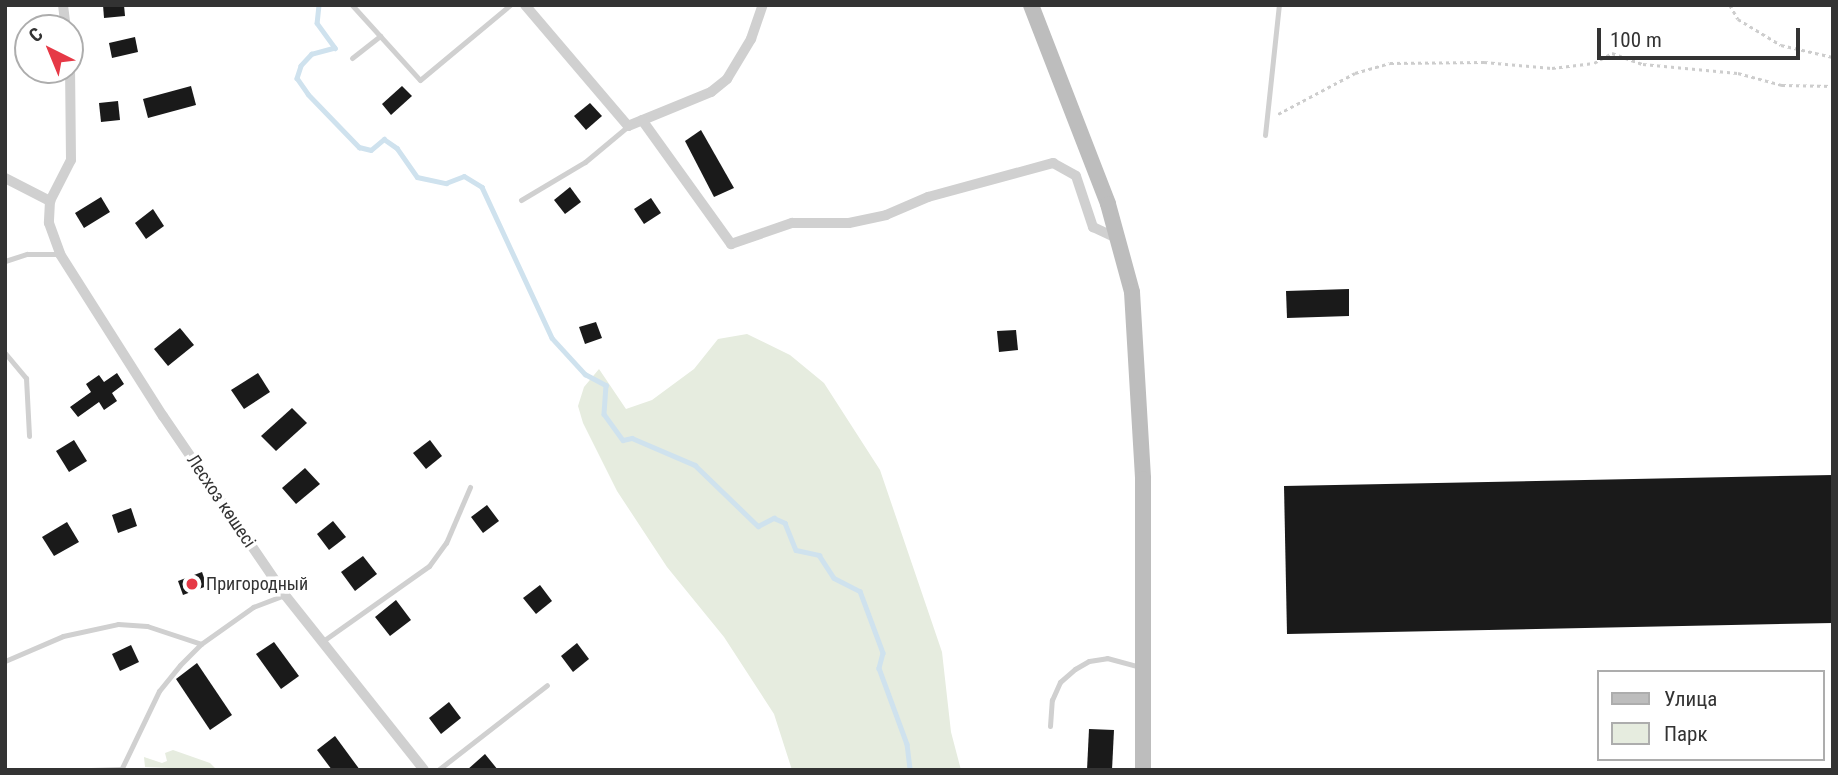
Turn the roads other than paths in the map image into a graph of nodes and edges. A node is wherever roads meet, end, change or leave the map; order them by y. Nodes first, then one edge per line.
1 (352, 5) edge
2 (510, 5) edge
3 (525, 5) edge
4 (763, 5) edge
5 (1031, 5) edge
6 (1279, 5) edge
7 (380, 36) junction
8 (352, 58) dead end
9 (70, 84) edge
10 (642, 120) junction
11 (628, 126) junction
12 (1265, 135) dead end
13 (5, 178) edge
14 (521, 200) dead end
15 (50, 201) junction
16 (1117, 239) junction
17 (60, 254) junction
18 (5, 261) edge
19 (5, 354) edge
20 (29, 436) dead end
21 (470, 487) dead end
22 (285, 595) junction
23 (320, 643) junction
24 (201, 644) junction
25 (5, 661) edge
26 (1144, 667) junction
27 (547, 685) dead end
28 (1050, 726) dead end
29 (121, 769) edge
30 (421, 769) edge
31 (91, 770) edge
32 (438, 770) edge
33 (1143, 770) edge

1 - 7 lane
2 - 7 lane
3 - 11 street
4 - 10 street
5 - 16 street
6 - 12 lane
7 - 8 lane
9 - 15 street
10 - 11 street
10 - 16 street
11 - 14 lane
13 - 15 street
15 - 17 street, Лесхоз көшесі
16 - 26 street
17 - 18 lane
17 - 22 street, Лесхоз көшесі
19 - 20 lane
21 - 23 lane
22 - 23 street, Лесхоз көшесі
22 - 24 lane
23 - 30 street, Лесхоз көшесі
24 - 25 lane
24 - 29 lane
26 - 28 lane
26 - 33 street
27 - 32 lane
29 - 31 lane

